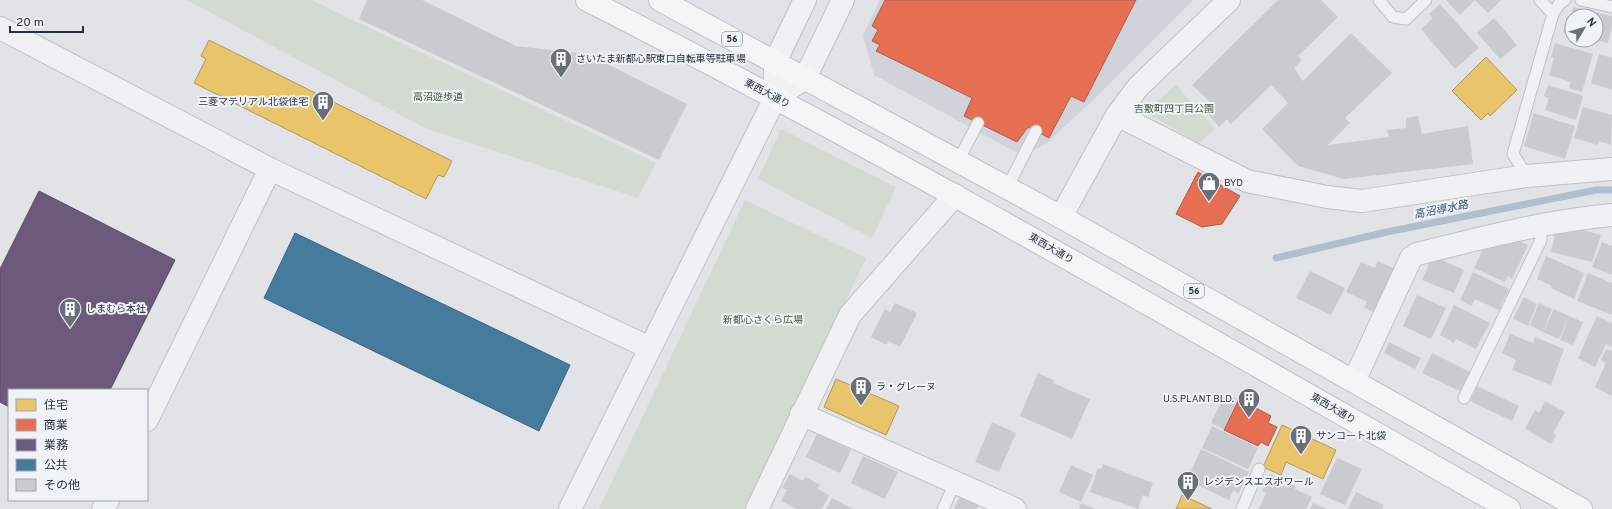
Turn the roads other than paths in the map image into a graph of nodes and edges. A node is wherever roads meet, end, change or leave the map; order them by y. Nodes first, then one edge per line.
1 (587, 0) edge
2 (660, 0) edge
3 (805, 0) edge
4 (843, 0) edge
5 (1229, 0) edge
6 (1379, 0) edge
7 (1426, 0) edge
8 (1540, 0) edge
9 (1564, 0) edge
10 (1581, 0) edge
11 (1612, 7) edge
12 (1553, 14) junction
13 (0, 28) edge
14 (775, 62) junction
15 (805, 78) junction
16 (775, 98) junction
17 (1117, 115) junction
18 (978, 123) dead end
19 (1036, 131) dead end
20 (958, 161) junction
21 (270, 169) junction
22 (1612, 169) edge
23 (1527, 176) junction
24 (1007, 188) junction
25 (955, 195) junction
26 (1612, 215) edge
27 (1061, 217) junction
28 (1540, 225) junction
29 (650, 348) junction
30 (1354, 381) junction
31 (1464, 398) dead end
32 (801, 414) junction
33 (148, 418) edge
34 (1259, 469) dead end
35 (955, 482) junction
36 (570, 509) edge
37 (757, 509) edge
38 (943, 509) edge
39 (1015, 509) edge
40 (1242, 509) edge
41 (1509, 509) edge
42 (1581, 509) edge

1 - 16 main road, 東西大通り
2 - 14 main road, 56
3 - 14 street
4 - 15 street
5 - 17 street
6 - 7 lane
8 - 12 lane
9 - 12 lane
10 - 11 lane
12 - 23 lane
13 - 21 street
14 - 15 main road, 56
14 - 16 street
15 - 16 street
15 - 20 main road, 56
16 - 25 main road, 東西大通り
16 - 29 street
17 - 23 street
17 - 27 street
18 - 20 lane
19 - 24 lane
20 - 24 main road, 56
21 - 29 street
21 - 33 street
22 - 23 street
24 - 27 main road, 56
25 - 32 street
25 - 41 main road, 東西大通り
26 - 28 street
27 - 30 main road, 56
28 - 30 street
28 - 31 lane
29 - 36 street
30 - 42 main road, 56
32 - 35 street
32 - 37 street
34 - 40 lane
35 - 38 lane
35 - 39 street

